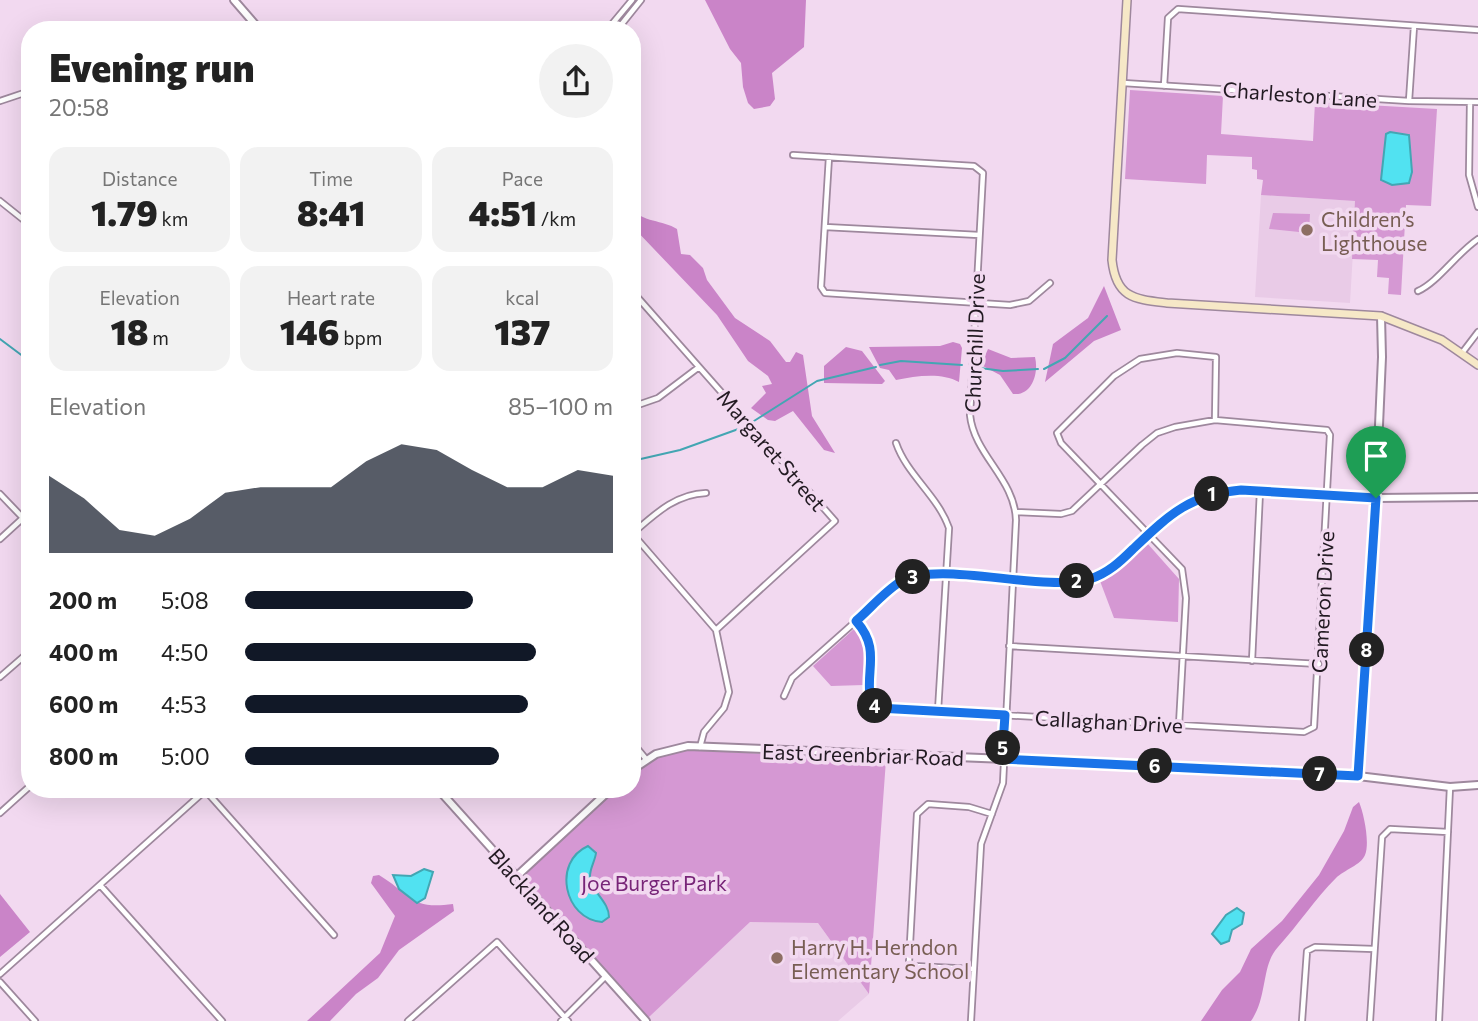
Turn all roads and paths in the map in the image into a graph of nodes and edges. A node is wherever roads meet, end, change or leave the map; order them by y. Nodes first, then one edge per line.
1 (234, 0) edge
2 (632, 0) edge
3 (641, 0) edge
4 (1127, 0) edge
5 (252, 21) edge
6 (614, 21) edge
7 (624, 21) edge
8 (1414, 26) junction
9 (1478, 30) edge
10 (1122, 83) junction
11 (1164, 86) junction
12 (21, 94) edge
13 (0, 101) edge
14 (1409, 101) junction
15 (1470, 102) junction
16 (1478, 102) edge
17 (793, 155) dead end
18 (829, 157) junction
19 (0, 201) edge
20 (1478, 207) edge
21 (21, 218) edge
22 (825, 227) junction
23 (979, 235) junction
24 (1478, 239) edge
25 (1050, 283) dead end
26 (1418, 291) dead end
27 (641, 300) edge
28 (974, 302) junction
29 (1381, 316) junction
30 (1478, 332) edge
31 (1462, 353) junction
32 (1478, 365) edge
33 (699, 368) junction
34 (641, 404) edge
35 (1214, 420) junction
36 (896, 443) dead end
37 (1101, 485) junction
38 (1260, 491) junction
39 (706, 493) dead end
40 (0, 494) edge
41 (1327, 495) junction
42 (1478, 497) edge
43 (1376, 498) junction
44 (1016, 512) junction
45 (21, 517) edge
46 (21, 521) edge
47 (641, 526) edge
48 (1150, 533) junction
49 (0, 539) edge
50 (641, 544) edge
51 (946, 575) junction
52 (1013, 579) junction
53 (856, 621) junction
54 (716, 630) junction
55 (1009, 646) junction
56 (1183, 657) junction
57 (21, 659) edge
58 (1252, 661) junction
59 (1319, 664) junction
60 (0, 677) edge
61 (784, 696) dead end
62 (938, 711) junction
63 (1005, 715) junction
64 (1179, 725) junction
65 (1307, 732) joint
66 (700, 747) junction
67 (641, 753) edge
68 (646, 759) junction
69 (1002, 759) junction
70 (641, 763) edge
71 (1358, 776) junction
72 (1478, 785) edge
73 (1450, 787) junction
74 (21, 794) edge
75 (197, 798) edge
76 (213, 798) edge
77 (446, 798) edge
78 (601, 798) edge
79 (0, 813) edge
80 (992, 814) junction
81 (1448, 832) junction
82 (517, 876) junction
83 (100, 884) junction
84 (334, 935) dead end
85 (1374, 949) junction
86 (974, 969) junction
87 (0, 974) edge
88 (606, 976) junction
89 (0, 982) edge
90 (565, 1020) edge
91 (35, 1021) edge
92 (222, 1021) edge
93 (408, 1021) edge
94 (646, 1021) edge
95 (971, 1021) edge
96 (1302, 1021) edge
97 (1370, 1021) edge
98 (1439, 1021) edge

1 - 5 street
2 - 6 street
3 - 7 street
4 - 10 main road
8 - 9 street
8 - 11 street
8 - 14 street
10 - 11 street, Charleston Lane
10 - 29 main road
11 - 14 street, Charleston Lane
12 - 13 street
14 - 15 street, Charleston Lane
15 - 16 street, Charleston Lane
15 - 20 street
17 - 18 street
18 - 22 street
18 - 23 street, Churchill Drive
19 - 21 street
22 - 23 street
22 - 28 street
23 - 28 street, Churchill Drive
24 - 26 street
25 - 28 street
27 - 33 street, Margaret Street
28 - 44 street, Churchill Drive
29 - 31 main road
29 - 43 street
30 - 31 street
31 - 32 main road
33 - 34 street
33 - 54 street, Margaret Street
35 - 37 street
35 - 37 street
35 - 41 street, Cameron Drive
36 - 51 street
37 - 44 street
37 - 48 street
38 - 41 street
38 - 48 street
38 - 58 street
39 - 47 street
40 - 45 street
41 - 43 street
41 - 59 street, Cameron Drive
42 - 43 street
43 - 71 street
44 - 52 street, Churchill Drive
46 - 49 street
48 - 52 street
48 - 56 street
50 - 54 street
51 - 52 street
51 - 53 street
51 - 62 street
52 - 55 street, Churchill Drive
53 - 61 street
53 - 62 street, Callaghan Drive
54 - 66 street
55 - 56 street
55 - 63 street, Churchill Drive
56 - 58 street
56 - 64 street
57 - 60 street
58 - 59 street
59 - 65 street, Cameron Drive
62 - 63 street, Callaghan Drive
63 - 64 street, Callaghan Drive
63 - 69 street, Churchill Drive
64 - 65 street, Callaghan Drive
66 - 68 street, East Greenbriar Road
66 - 69 street, East Greenbriar Road
67 - 68 street
68 - 70 street, East Greenbriar Road
69 - 71 street, East Greenbriar Road
69 - 80 street, Churchill Drive
71 - 73 street, East Greenbriar Road
72 - 73 street, East Greenbriar Road
73 - 81 street
74 - 79 street
75 - 83 street
76 - 84 street
77 - 82 street, Blackland Road
78 - 82 street
80 - 86 street, Churchill Drive
80 - 86 street
81 - 85 street
81 - 98 street
82 - 88 street, Blackland Road
83 - 87 street
83 - 92 street
85 - 96 street
85 - 97 street
86 - 95 street, Churchill Drive
88 - 90 street
88 - 94 street, Blackland Road
89 - 91 street
90 - 93 street

